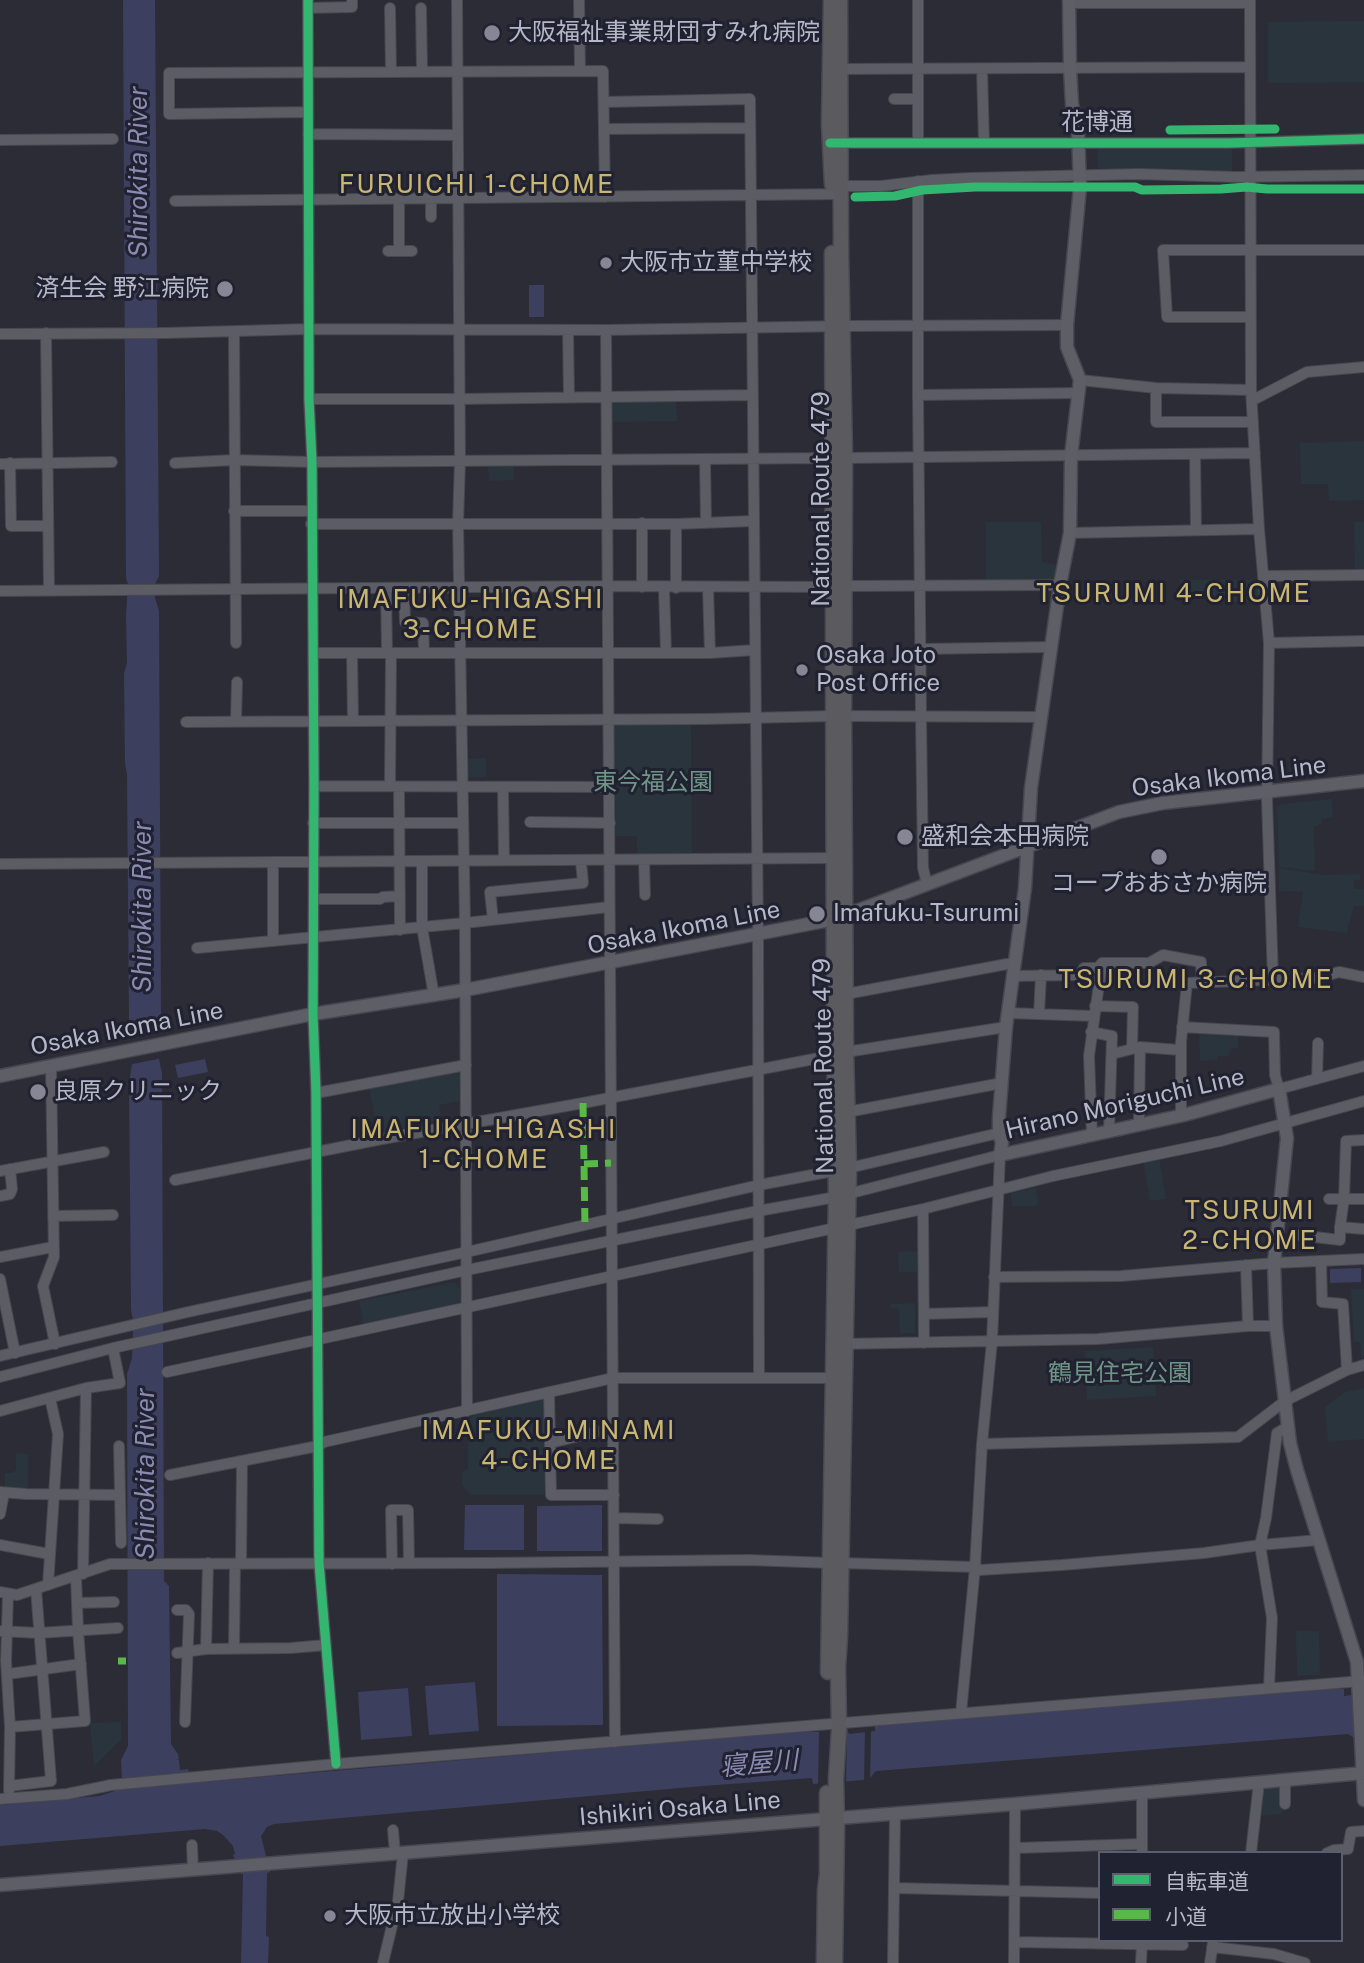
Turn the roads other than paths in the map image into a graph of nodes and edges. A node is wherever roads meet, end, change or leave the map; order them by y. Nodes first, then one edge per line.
1 (352, 0) edge
2 (457, 0) edge
3 (579, 0) edge
4 (831, 0) edge
5 (840, 0) edge
6 (918, 0) edge
7 (1250, 1) edge
8 (1069, 2) edge
9 (308, 4) edge
10 (390, 8) dead end
11 (421, 8) dead end
12 (1250, 67) junction
13 (835, 68) junction
14 (1070, 68) junction
15 (918, 69) junction
16 (982, 69) junction
17 (308, 71) junction
18 (422, 71) junction
19 (580, 71) junction
20 (391, 72) junction
21 (458, 72) junction
22 (894, 99) dead end
23 (918, 99) junction
24 (604, 102) junction
25 (308, 112) junction
26 (750, 128) junction
27 (605, 129) junction
28 (308, 134) junction
29 (457, 135) junction
30 (113, 139) dead end
31 (1364, 139) edge
32 (0, 140) edge
33 (1079, 142) junction
34 (1249, 142) junction
35 (835, 143) junction
36 (918, 143) junction
37 (984, 143) junction
38 (1364, 175) edge
39 (1080, 176) junction
40 (1250, 176) junction
41 (918, 181) junction
42 (836, 190) junction
43 (751, 195) junction
44 (605, 197) junction
45 (309, 199) junction
46 (431, 199) junction
47 (458, 199) junction
48 (399, 200) junction
49 (175, 201) dead end
50 (431, 217) dead end
51 (1250, 249) junction
52 (1364, 250) edge
53 (412, 251) dead end
54 (1250, 317) junction
55 (919, 325) junction
56 (1067, 325) junction
57 (838, 326) junction
58 (752, 327) junction
59 (309, 329) junction
60 (458, 330) junction
61 (568, 330) junction
62 (606, 330) junction
63 (234, 332) junction
64 (46, 333) junction
65 (0, 334) edge
66 (1364, 366) edge
67 (1079, 387) junction
68 (1156, 388) junction
69 (918, 394) junction
70 (752, 395) junction
71 (1252, 395) junction
72 (606, 396) junction
73 (569, 397) junction
74 (310, 398) junction
75 (459, 399) junction
76 (1253, 422) junction
77 (1255, 453) junction
78 (1195, 454) junction
79 (1071, 456) junction
80 (920, 457) junction
81 (753, 458) junction
82 (839, 458) junction
83 (705, 459) junction
84 (234, 460) junction
85 (606, 460) junction
86 (460, 461) junction
87 (112, 462) dead end
88 (312, 462) junction
89 (5, 463) edge
90 (48, 463) junction
91 (176, 463) dead end
92 (234, 511) junction
93 (311, 511) junction
94 (753, 521) junction
95 (607, 522) junction
96 (458, 523) junction
97 (642, 523) junction
98 (706, 523) junction
99 (311, 524) junction
100 (676, 524) junction
101 (48, 526) junction
102 (1259, 529) junction
103 (1196, 530) junction
104 (1070, 533) junction
105 (1364, 575) edge
106 (1263, 576) junction
107 (921, 585) junction
108 (1060, 585) junction
109 (607, 586) junction
110 (642, 587) junction
111 (664, 587) junction
112 (708, 587) junction
113 (755, 587) junction
114 (839, 587) junction
115 (460, 588) junction
116 (676, 588) junction
117 (386, 589) junction
118 (404, 589) junction
119 (49, 590) junction
120 (312, 590) junction
121 (0, 591) edge
122 (235, 591) junction
123 (1364, 641) edge
124 (236, 643) dead end
125 (1269, 643) junction
126 (1051, 647) junction
127 (921, 649) junction
128 (755, 650) junction
129 (424, 652) junction
130 (607, 652) junction
131 (313, 653) junction
132 (352, 653) junction
133 (389, 653) junction
134 (460, 653) junction
135 (666, 653) junction
136 (710, 653) junction
137 (237, 682) dead end
138 (839, 716) junction
139 (1041, 716) junction
140 (921, 717) junction
141 (756, 718) junction
142 (313, 720) junction
143 (353, 720) junction
144 (391, 720) junction
145 (462, 720) junction
146 (609, 720) junction
147 (236, 721) junction
148 (186, 722) dead end
149 (1364, 781) edge
150 (314, 786) junction
151 (395, 787) junction
152 (462, 787) junction
153 (503, 787) junction
154 (608, 787) junction
155 (1268, 791) junction
156 (530, 822) dead end
157 (313, 823) junction
158 (463, 823) junction
159 (610, 823) junction
160 (399, 824) junction
161 (1029, 846) junction
162 (835, 858) junction
163 (757, 859) junction
164 (463, 860) junction
165 (504, 860) junction
166 (644, 860) junction
167 (399, 861) junction
168 (422, 861) junction
169 (581, 861) junction
170 (609, 861) junction
171 (314, 862) junction
172 (272, 863) junction
173 (0, 864) edge
174 (927, 884) junction
175 (645, 895) dead end
176 (400, 896) junction
177 (314, 899) junction
178 (610, 906) junction
179 (840, 918) junction
180 (493, 920) junction
181 (465, 923) junction
182 (422, 927) junction
183 (400, 930) junction
184 (758, 935) junction
185 (313, 938) junction
186 (272, 941) junction
187 (197, 948) dead end
188 (1102, 963) junction
189 (610, 964) junction
190 (1013, 970) junction
191 (1041, 975) junction
192 (1364, 977) edge
193 (1273, 979) junction
194 (1202, 983) junction
195 (466, 990) junction
196 (846, 994) junction
197 (434, 996) junction
198 (1094, 1011) junction
199 (1008, 1013) junction
200 (313, 1014) junction
201 (1039, 1014) junction
202 (1006, 1027) junction
203 (1182, 1027) junction
204 (1091, 1032) junction
205 (1318, 1043) dead end
206 (1136, 1048) junction
207 (1181, 1050) junction
208 (841, 1054) junction
209 (1112, 1054) junction
210 (466, 1065) junction
211 (51, 1066) junction
212 (1364, 1066) edge
213 (758, 1070) junction
214 (0, 1076) edge
215 (1317, 1079) junction
216 (1002, 1083) junction
217 (1279, 1089) junction
218 (316, 1093) junction
219 (611, 1097) junction
220 (1364, 1101) edge
221 (847, 1112) junction
222 (1181, 1116) junction
223 (1285, 1122) junction
224 (466, 1124) junction
225 (1139, 1125) junction
226 (1110, 1131) junction
227 (999, 1133) junction
228 (1092, 1135) junction
229 (1364, 1140) edge
230 (104, 1152) dead end
231 (317, 1153) junction
232 (1000, 1155) junction
233 (52, 1161) junction
234 (843, 1169) junction
235 (5, 1170) edge
236 (174, 1180) dead end
237 (759, 1185) junction
238 (998, 1190) junction
239 (0, 1196) edge
240 (842, 1196) junction
241 (1329, 1199) dead end
242 (1344, 1199) junction
243 (1364, 1199) edge
244 (923, 1209) junction
245 (758, 1211) junction
246 (113, 1215) dead end
247 (53, 1216) junction
248 (612, 1219) junction
249 (842, 1227) junction
250 (1339, 1227) junction
251 (1364, 1228) edge
252 (1297, 1235) dead end
253 (612, 1240) junction
254 (759, 1245) junction
255 (53, 1247) junction
256 (467, 1252) junction
257 (0, 1257) edge
258 (1364, 1259) edge
259 (1321, 1261) junction
260 (1274, 1263) junction
261 (1247, 1265) junction
262 (467, 1270) junction
263 (612, 1277) junction
264 (994, 1277) junction
265 (0, 1279) edge
266 (318, 1284) junction
267 (319, 1304) junction
268 (468, 1307) junction
269 (993, 1312) junction
270 (924, 1314) junction
271 (1248, 1326) junction
272 (1276, 1326) junction
273 (319, 1339) junction
274 (992, 1341) junction
275 (924, 1343) junction
276 (55, 1344) junction
277 (840, 1344) junction
278 (113, 1348) junction
279 (15, 1353) junction
280 (0, 1356) edge
281 (1364, 1365) edge
282 (1347, 1370) junction
283 (167, 1372) dead end
284 (0, 1377) edge
285 (613, 1378) junction
286 (759, 1378) junction
287 (833, 1378) junction
288 (86, 1388) junction
289 (549, 1392) junction
290 (50, 1398) junction
291 (1285, 1401) junction
292 (0, 1411) edge
293 (467, 1411) junction
294 (1289, 1426) junction
295 (613, 1428) junction
296 (550, 1443) junction
297 (982, 1444) junction
298 (119, 1446) dead end
299 (318, 1446) junction
300 (242, 1462) junction
301 (170, 1475) dead end
302 (2, 1492) edge
303 (53, 1495) junction
304 (84, 1495) junction
305 (120, 1495) junction
306 (614, 1495) junction
307 (0, 1514) edge
308 (614, 1518) junction
309 (658, 1519) dead end
310 (1319, 1539) junction
311 (121, 1543) dead end
312 (0, 1545) edge
313 (1260, 1545) junction
314 (49, 1555) junction
315 (614, 1562) junction
316 (208, 1563) junction
317 (319, 1563) junction
318 (409, 1563) junction
319 (836, 1563) junction
320 (238, 1564) junction
321 (392, 1564) junction
322 (975, 1567) junction
323 (80, 1575) junction
324 (48, 1585) junction
325 (36, 1589) junction
326 (4, 1593) edge
327 (114, 1602) dead end
328 (77, 1603) junction
329 (177, 1610) dead end
330 (118, 1628) dead end
331 (78, 1630) junction
332 (3, 1631) edge
333 (38, 1633) junction
334 (326, 1645) junction
335 (234, 1648) junction
336 (206, 1649) junction
337 (189, 1652) junction
338 (177, 1653) dead end
339 (3, 1661) edge
340 (81, 1664) junction
341 (42, 1670) junction
342 (8, 1674) junction
343 (1360, 1684) edge
344 (187, 1687) junction
345 (174, 1688) dead end
346 (1269, 1688) junction
347 (961, 1713) junction
348 (185, 1722) dead end
349 (46, 1724) junction
350 (10, 1727) junction
351 (834, 1727) junction
352 (615, 1742) junction
353 (336, 1764) junction
354 (1363, 1773) edge
355 (1285, 1780) junction
356 (1259, 1782) junction
357 (9, 1786) junction
358 (1142, 1793) junction
359 (5, 1799) edge
360 (1364, 1800) edge
361 (1015, 1804) junction
362 (1285, 1804) dead end
363 (895, 1813) junction
364 (832, 1818) junction
365 (393, 1830) dead end
366 (1364, 1831) edge
367 (192, 1845) dead end
368 (1016, 1848) junction
369 (1141, 1848) edge
370 (1251, 1851) edge
371 (1338, 1851) edge
372 (399, 1853) junction
373 (193, 1869) junction
374 (0, 1885) edge
375 (894, 1888) junction
376 (1013, 1891) junction
377 (1098, 1893) edge
378 (1014, 1942) junction
379 (1142, 1943) edge
380 (1213, 1943) edge
381 (1183, 1945) dead end
382 (383, 1963) edge
383 (824, 1963) edge
384 (835, 1963) edge
385 (893, 1963) edge
386 (1014, 1963) edge
387 (1141, 1963) edge
388 (1210, 1963) edge
389 (1305, 1963) edge

1 - 9 street
2 - 21 street
3 - 19 street
4 - 13 highway, National Route 479
5 - 13 highway, National Route 479
6 - 15 street
7 - 8 street
7 - 12 street
8 - 14 main road, Hirano Moriguchi Line
9 - 17 street
10 - 20 street
11 - 18 street
12 - 14 street
12 - 34 street
13 - 15 street
13 - 35 highway, National Route 479
14 - 16 street
14 - 33 main road, Hirano Moriguchi Line
15 - 16 street
15 - 23 street
16 - 37 street
17 - 20 street
17 - 25 street
17 - 25 street
18 - 20 street
18 - 21 street
19 - 21 street
19 - 24 street
21 - 29 street
22 - 23 street
23 - 36 street
24 - 26 street
24 - 27 street
25 - 28 street
26 - 27 street
26 - 43 street
27 - 44 street
28 - 29 street
28 - 45 street
29 - 47 street
30 - 32 street
31 - 34 street, 花博通
33 - 34 street, 花博通
33 - 37 street, 花博通
33 - 39 main road, Hirano Moriguchi Line
34 - 40 street
35 - 36 street, 花博通
35 - 42 highway, National Route 479
36 - 37 street, 花博通
38 - 40 street
39 - 40 street
39 - 41 street
39 - 56 main road, Hirano Moriguchi Line
40 - 51 street
41 - 42 street
41 - 55 street
42 - 43 street
42 - 57 highway, National Route 479
43 - 44 street
43 - 58 street
44 - 47 street
45 - 48 street
45 - 49 street
45 - 59 street
46 - 47 street
46 - 48 street
46 - 50 street
47 - 60 street
48 - 53 street
51 - 52 street
51 - 54 street
51 - 54 street
54 - 71 street
55 - 56 street
55 - 57 street
55 - 69 street
56 - 67 main road, Hirano Moriguchi Line
57 - 58 street
57 - 82 highway, National Route 479
58 - 62 street
58 - 70 street
59 - 60 street
59 - 63 street
59 - 74 street
60 - 61 street
60 - 75 street
61 - 62 street
61 - 73 street
62 - 72 street
63 - 64 street
63 - 84 street
64 - 65 street
64 - 90 street
66 - 71 street
67 - 68 street
67 - 69 street
67 - 79 main road, Hirano Moriguchi Line
68 - 71 street
68 - 76 street
69 - 80 street
70 - 72 street
70 - 81 street
71 - 76 street
72 - 73 street
72 - 85 street
73 - 75 street
74 - 75 street
74 - 88 street
75 - 86 street
76 - 77 street
77 - 78 street
77 - 102 street
78 - 79 street
78 - 103 street
79 - 80 street
79 - 104 main road, Hirano Moriguchi Line
80 - 82 street
80 - 107 street
81 - 82 street
81 - 83 street
81 - 94 street
82 - 114 highway, National Route 479
83 - 85 street
83 - 98 street
84 - 88 street
84 - 91 street
84 - 92 street
85 - 86 street
85 - 95 street
86 - 88 street
86 - 96 street
87 - 90 street
88 - 93 street
89 - 90 street
89 - 101 street
90 - 101 street
92 - 93 street
92 - 122 street
93 - 99 street
94 - 98 street
94 - 113 street
95 - 96 street
95 - 97 street
95 - 109 street
96 - 99 street
96 - 115 street
97 - 100 street
97 - 110 street
98 - 100 street
99 - 120 street
100 - 116 street
101 - 119 street
102 - 103 street
102 - 106 street
103 - 104 street
104 - 108 main road, Hirano Moriguchi Line
105 - 106 street
106 - 125 street
107 - 108 street
107 - 114 street
107 - 127 street
108 - 126 main road, Hirano Moriguchi Line
109 - 110 street
109 - 115 street
109 - 130 street
110 - 111 street
111 - 116 street
111 - 135 street
112 - 113 street
112 - 116 street
112 - 136 street
113 - 114 street
113 - 128 street
114 - 138 highway, National Route 479
115 - 118 street
115 - 134 street
117 - 118 street
117 - 120 street
117 - 133 street
118 - 129 street
119 - 121 street
119 - 122 street
120 - 122 street
120 - 131 street
122 - 124 street
123 - 125 street
125 - 155 street
126 - 127 street
126 - 139 main road, Hirano Moriguchi Line
127 - 140 street
128 - 136 street
128 - 141 street
129 - 133 street
129 - 134 street
130 - 134 street
130 - 135 street
130 - 146 street
131 - 132 street
131 - 142 street
132 - 133 street
132 - 143 street
133 - 144 street
134 - 145 street
135 - 136 street
137 - 147 street
138 - 140 street
138 - 141 street
138 - 162 highway, National Route 479
138 - 179 highway, National Route 479
139 - 140 street
139 - 161 main road, Hirano Moriguchi Line
140 - 174 street
141 - 146 street
141 - 163 street
142 - 143 street
142 - 147 street
142 - 150 street
143 - 144 street
144 - 145 street
144 - 151 street
145 - 146 street
145 - 152 street
146 - 154 street
147 - 148 street
149 - 155 main road, Osaka Ikoma Line
150 - 151 street
150 - 157 street
151 - 152 street
151 - 160 street
152 - 153 street
152 - 158 street
153 - 154 street
153 - 165 street
154 - 159 street
155 - 161 main road, Osaka Ikoma Line
155 - 193 street
156 - 159 street
157 - 160 street
157 - 171 street
158 - 160 street
158 - 164 street
159 - 170 street
160 - 167 street
161 - 174 main road, Osaka Ikoma Line
161 - 190 main road, Hirano Moriguchi Line
162 - 163 street
162 - 179 highway, National Route 479
163 - 166 street
163 - 184 street
164 - 165 street
164 - 168 street
164 - 181 street
165 - 169 street
166 - 170 street
166 - 175 street
167 - 168 street
167 - 171 street
167 - 176 street
168 - 182 street
169 - 170 street
169 - 180 street
170 - 178 street
171 - 172 street
171 - 177 street
172 - 173 street
172 - 186 street
174 - 179 main road, Osaka Ikoma Line
176 - 177 street
176 - 183 street
177 - 185 street
178 - 180 street
178 - 189 street
179 - 184 main road, Osaka Ikoma Line
179 - 196 highway, National Route 479
179 - 208 highway, National Route 479
180 - 181 street
181 - 182 street
181 - 195 street
182 - 183 street
182 - 197 street
183 - 185 street
184 - 189 main road, Osaka Ikoma Line
184 - 213 street
185 - 186 street
185 - 200 street
186 - 187 street
188 - 191 street
188 - 194 street
188 - 198 street
189 - 195 main road, Osaka Ikoma Line
189 - 219 street
190 - 191 street
190 - 196 street
190 - 199 main road, Hirano Moriguchi Line
191 - 201 street
192 - 193 street
193 - 194 street
194 - 203 street
195 - 197 main road, Osaka Ikoma Line
195 - 210 street
196 - 208 highway, National Route 479
197 - 200 main road, Osaka Ikoma Line
198 - 201 street
198 - 204 street
198 - 206 street
199 - 201 street
199 - 202 main road, Hirano Moriguchi Line
200 - 211 main road, Osaka Ikoma Line
200 - 218 street
202 - 208 street
202 - 216 main road, Hirano Moriguchi Line
203 - 207 street
203 - 217 street
204 - 209 street
204 - 228 street
205 - 215 street
206 - 207 street
206 - 209 street
206 - 225 street
207 - 222 street
208 - 213 street
208 - 221 highway, National Route 479
208 - 234 highway, National Route 479
209 - 226 street
210 - 218 street
210 - 224 street
211 - 214 main road, Osaka Ikoma Line
211 - 233 street
212 - 215 street
213 - 219 street
213 - 237 street
215 - 217 street
216 - 221 street
216 - 227 main road, Hirano Moriguchi Line
217 - 222 main road, Hirano Moriguchi Line
217 - 223 main road, Hirano Moriguchi Line
218 - 231 street
219 - 224 street
219 - 248 street
220 - 223 street
221 - 234 highway, National Route 479
222 - 225 main road, Hirano Moriguchi Line
223 - 238 street
223 - 260 main road, Hirano Moriguchi Line
224 - 231 street
224 - 256 street
225 - 226 main road, Hirano Moriguchi Line
226 - 228 main road, Hirano Moriguchi Line
227 - 232 main road, Hirano Moriguchi Line
227 - 234 street
228 - 232 main road, Hirano Moriguchi Line
229 - 242 street
230 - 233 street
231 - 236 street
231 - 266 street
232 - 238 street
232 - 240 street
233 - 235 street
233 - 247 street
234 - 237 street
234 - 240 highway, National Route 479
235 - 239 street
237 - 245 street
237 - 248 street
238 - 244 street
238 - 264 street
240 - 245 street
240 - 249 highway, National Route 479
241 - 242 street
242 - 243 street
242 - 250 street
244 - 249 street
244 - 270 street
245 - 253 street
245 - 254 street
246 - 247 street
247 - 255 street
248 - 253 street
248 - 256 street
249 - 254 street
249 - 277 highway, National Route 479
250 - 251 street
250 - 252 street
253 - 262 street
253 - 263 street
254 - 263 street
254 - 286 street
255 - 257 street
255 - 276 street
256 - 262 street
256 - 266 street
258 - 259 street
259 - 260 street
259 - 282 street
260 - 261 street
260 - 272 main road, Hirano Moriguchi Line
261 - 264 street
261 - 271 street
262 - 267 street
262 - 268 street
263 - 268 street
263 - 285 street
264 - 269 street
265 - 279 street
266 - 267 street
266 - 276 street
267 - 273 street
267 - 278 street
268 - 273 street
268 - 293 street
269 - 270 street
269 - 274 street
270 - 275 street
271 - 272 street
271 - 274 street
272 - 291 main road, Hirano Moriguchi Line
273 - 283 street
273 - 299 street
274 - 275 street
274 - 297 street
275 - 277 street
276 - 279 street
277 - 287 highway, National Route 479
277 - 319 highway, National Route 479
278 - 284 street
278 - 288 street
279 - 280 street
281 - 282 street
282 - 291 street
285 - 286 street
285 - 289 street
285 - 295 street
286 - 287 street
287 - 319 highway, National Route 479
288 - 290 street
288 - 304 street
289 - 293 street
289 - 296 street
290 - 292 street
290 - 303 street
291 - 294 main road, Hirano Moriguchi Line
291 - 297 street
293 - 299 street
294 - 310 main road, Hirano Moriguchi Line
294 - 313 street
295 - 296 street
295 - 306 street
296 - 306 street
297 - 322 street
298 - 305 street
299 - 300 street
299 - 317 street
300 - 301 street
300 - 320 street
302 - 303 street
302 - 307 street
303 - 304 street
303 - 314 street
304 - 305 street
304 - 323 street
305 - 311 street
306 - 308 street
308 - 309 street
308 - 315 street
310 - 313 street
310 - 343 main road, Hirano Moriguchi Line
312 - 314 street
313 - 322 street
313 - 346 street
314 - 324 street
315 - 318 street
315 - 319 street
315 - 352 street
316 - 320 street
316 - 323 street
316 - 336 street
317 - 320 street
317 - 321 street
317 - 334 street
318 - 321 street
318 - 321 street
319 - 322 street
319 - 351 highway, National Route 479
320 - 335 street
322 - 347 street
323 - 324 street
323 - 328 street
324 - 325 street
325 - 326 street
325 - 333 street
326 - 332 street
327 - 328 street
328 - 331 street
329 - 337 street
330 - 331 street
331 - 333 street
331 - 340 street
332 - 333 street
332 - 339 street
333 - 341 street
334 - 335 street
334 - 353 street
335 - 336 street
336 - 337 street
337 - 338 street
337 - 344 street
339 - 342 street
340 - 341 street
340 - 349 street
341 - 342 street
341 - 349 street
342 - 350 street
343 - 346 street
343 - 354 main road, Hirano Moriguchi Line
344 - 345 street
344 - 348 street
346 - 347 street
347 - 351 street
349 - 350 street
349 - 357 street
350 - 357 street
351 - 352 street
351 - 364 highway, National Route 479
352 - 353 street
353 - 359 street
354 - 355 main road, Ishikiri Osaka Line
354 - 360 main road, Hirano Moriguchi Line
355 - 356 main road, Ishikiri Osaka Line
355 - 362 street
356 - 358 main road, Ishikiri Osaka Line
356 - 370 street
357 - 359 street
358 - 361 main road, Ishikiri Osaka Line
358 - 369 street
361 - 363 main road, Ishikiri Osaka Line
361 - 368 street
363 - 364 main road, Ishikiri Osaka Line
363 - 375 street
364 - 372 main road, Ishikiri Osaka Line
364 - 383 highway, National Route 479
364 - 384 highway, National Route 479
365 - 372 street
366 - 371 street
367 - 373 street
368 - 369 street
368 - 376 street
372 - 373 main road, Ishikiri Osaka Line
372 - 382 street
373 - 374 main road, Ishikiri Osaka Line
375 - 376 street
375 - 385 street
376 - 377 street
376 - 378 street
378 - 379 street
378 - 386 street
379 - 381 street
379 - 387 street
380 - 388 street
380 - 389 street

